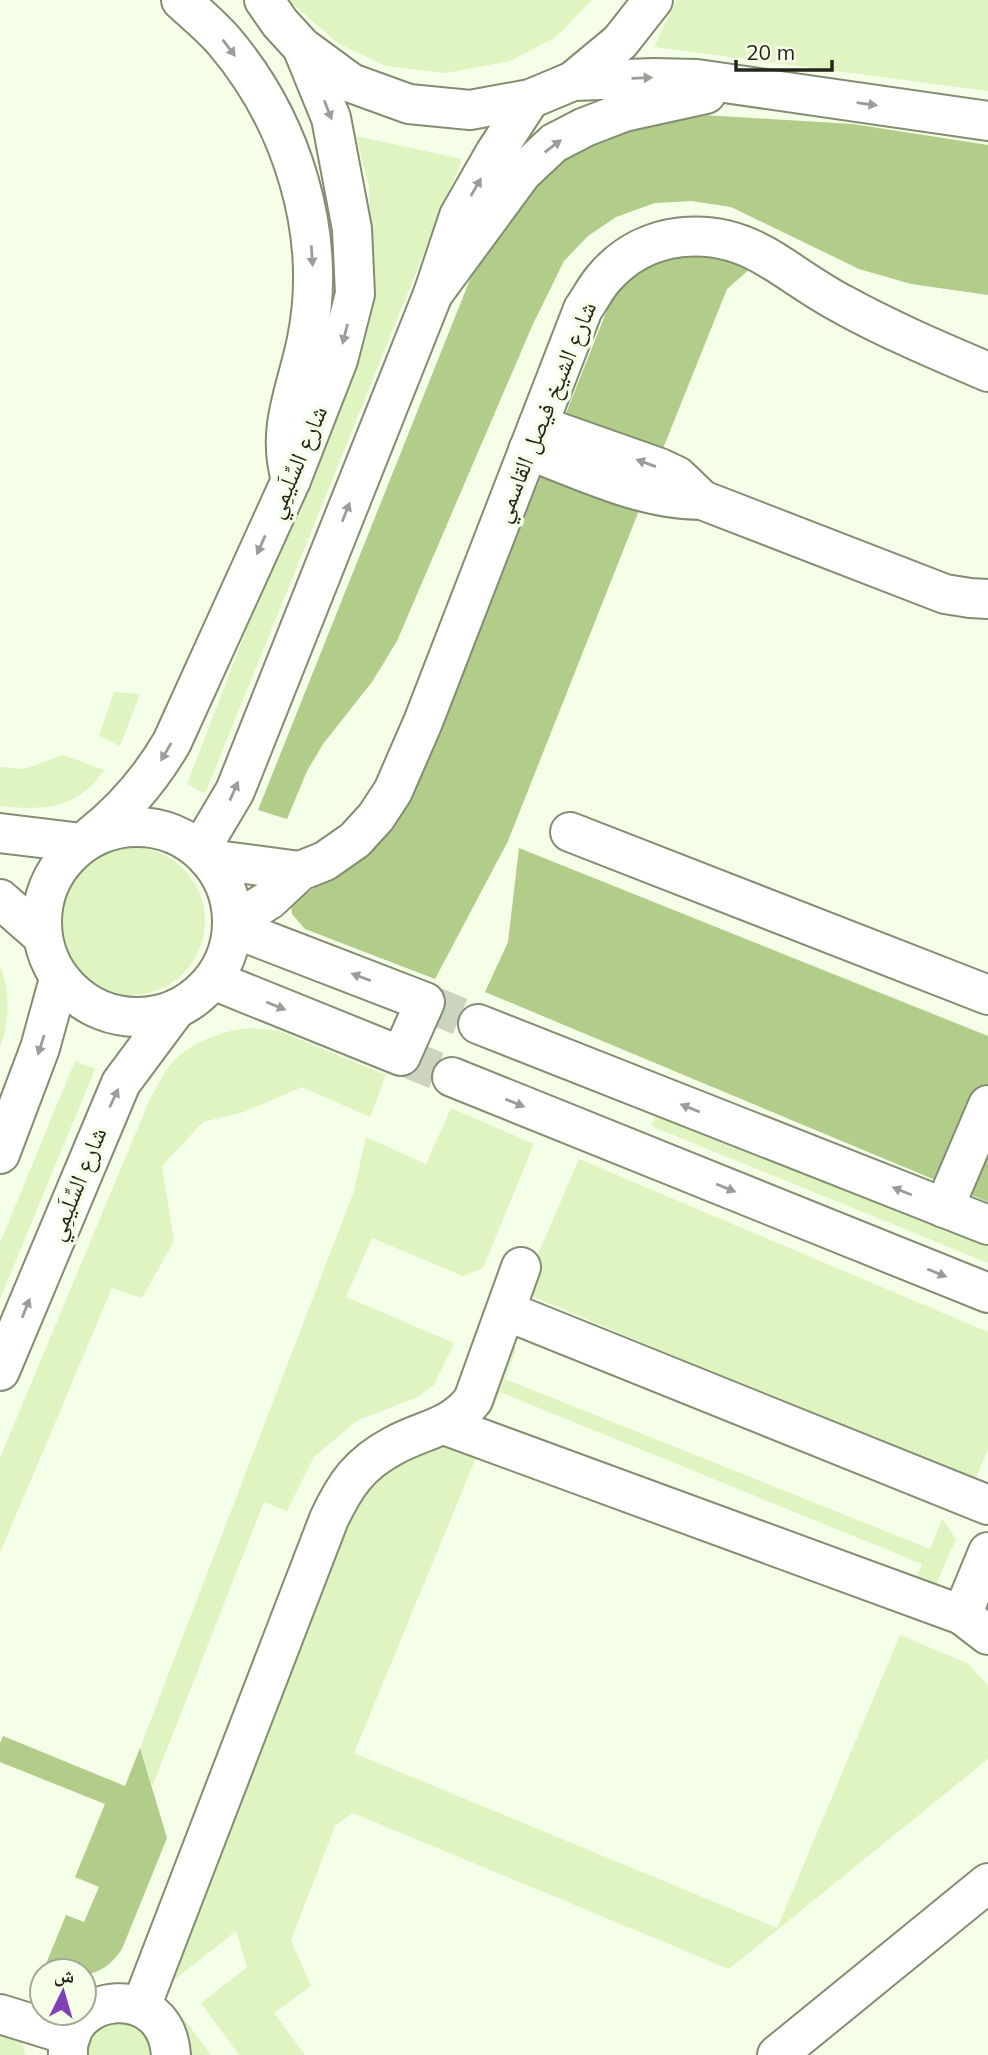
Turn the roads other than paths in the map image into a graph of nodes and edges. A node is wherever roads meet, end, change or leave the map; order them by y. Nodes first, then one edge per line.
1 (181, 0) edge
2 (264, 0) edge
3 (653, 0) edge
4 (302, 47) junction
5 (573, 80) junction
6 (750, 87) junction
7 (530, 99) junction
8 (988, 121) edge
9 (433, 294) junction
10 (988, 372) edge
11 (533, 438) junction
12 (291, 480) junction
13 (988, 599) edge
14 (570, 832) dead end
15 (0, 833) edge
16 (87, 839) junction
17 (204, 855) junction
18 (300, 871) junction
19 (0, 899) edge
20 (232, 925) junction
21 (41, 935) junction
22 (59, 979) junction
23 (213, 980) junction
24 (988, 995) edge
25 (176, 1009) junction
26 (478, 1024) tunnel mouth
27 (452, 1077) tunnel mouth
28 (988, 1105) edge
29 (0, 1154) edge
30 (944, 1208) junction
31 (988, 1225) edge
32 (521, 1267) dead end
33 (988, 1293) edge
34 (506, 1311) junction
35 (0, 1371) edge
36 (444, 1425) junction
37 (988, 1506) edge
38 (988, 1552) edge
39 (975, 1625) edge
40 (988, 1883) edge
41 (141, 2007) junction
42 (0, 2014) edge
43 (70, 2046) edge
44 (171, 2055) edge
45 (777, 2055) edge

1 -> 12 main road
2 - 4 main road
3 - 5 main road
4 - 7 main road
4 -> 12 main road, شارع السِّلَيمِي
5 -> 6 main road
5 - 7 main road
6 -> 8 main road
9 -> 6 main road
9 -> 7 main road
17 -> 9 main road
10 - 11 main road, شارع الشيخ فيصل القاسمي
11 - 13 main road
11 - 18 main road, شارع الشيخ فيصل القاسمي
12 -> 16 main road, شارع السِّلَيمِي
14 - 24 main road
15 - 16 main road
16 - 17 main road
16 - 21 main road
17 - 18 main road
17 - 20 main road
18 - 20 main road, شارع الشيخ فيصل القاسمي
19 - 21 main road
20 - 23 main road
23 -> 20 main road
21 - 22 main road
22 - 25 main road
22 -> 29 main road
23 - 25 main road
35 -> 25 main road, شارع السِّلَيمِي
30 -> 26 main road
27 -> 33 main road
28 - 30 main road
30 - 31 main road
32 - 34 main road
34 - 36 main road
34 - 37 main road
36 - 39 main road
36 - 41 main road
38 - 39 main road
40 - 45 main road
41 - 43 main road
41 - 44 main road
42 - 43 main road

